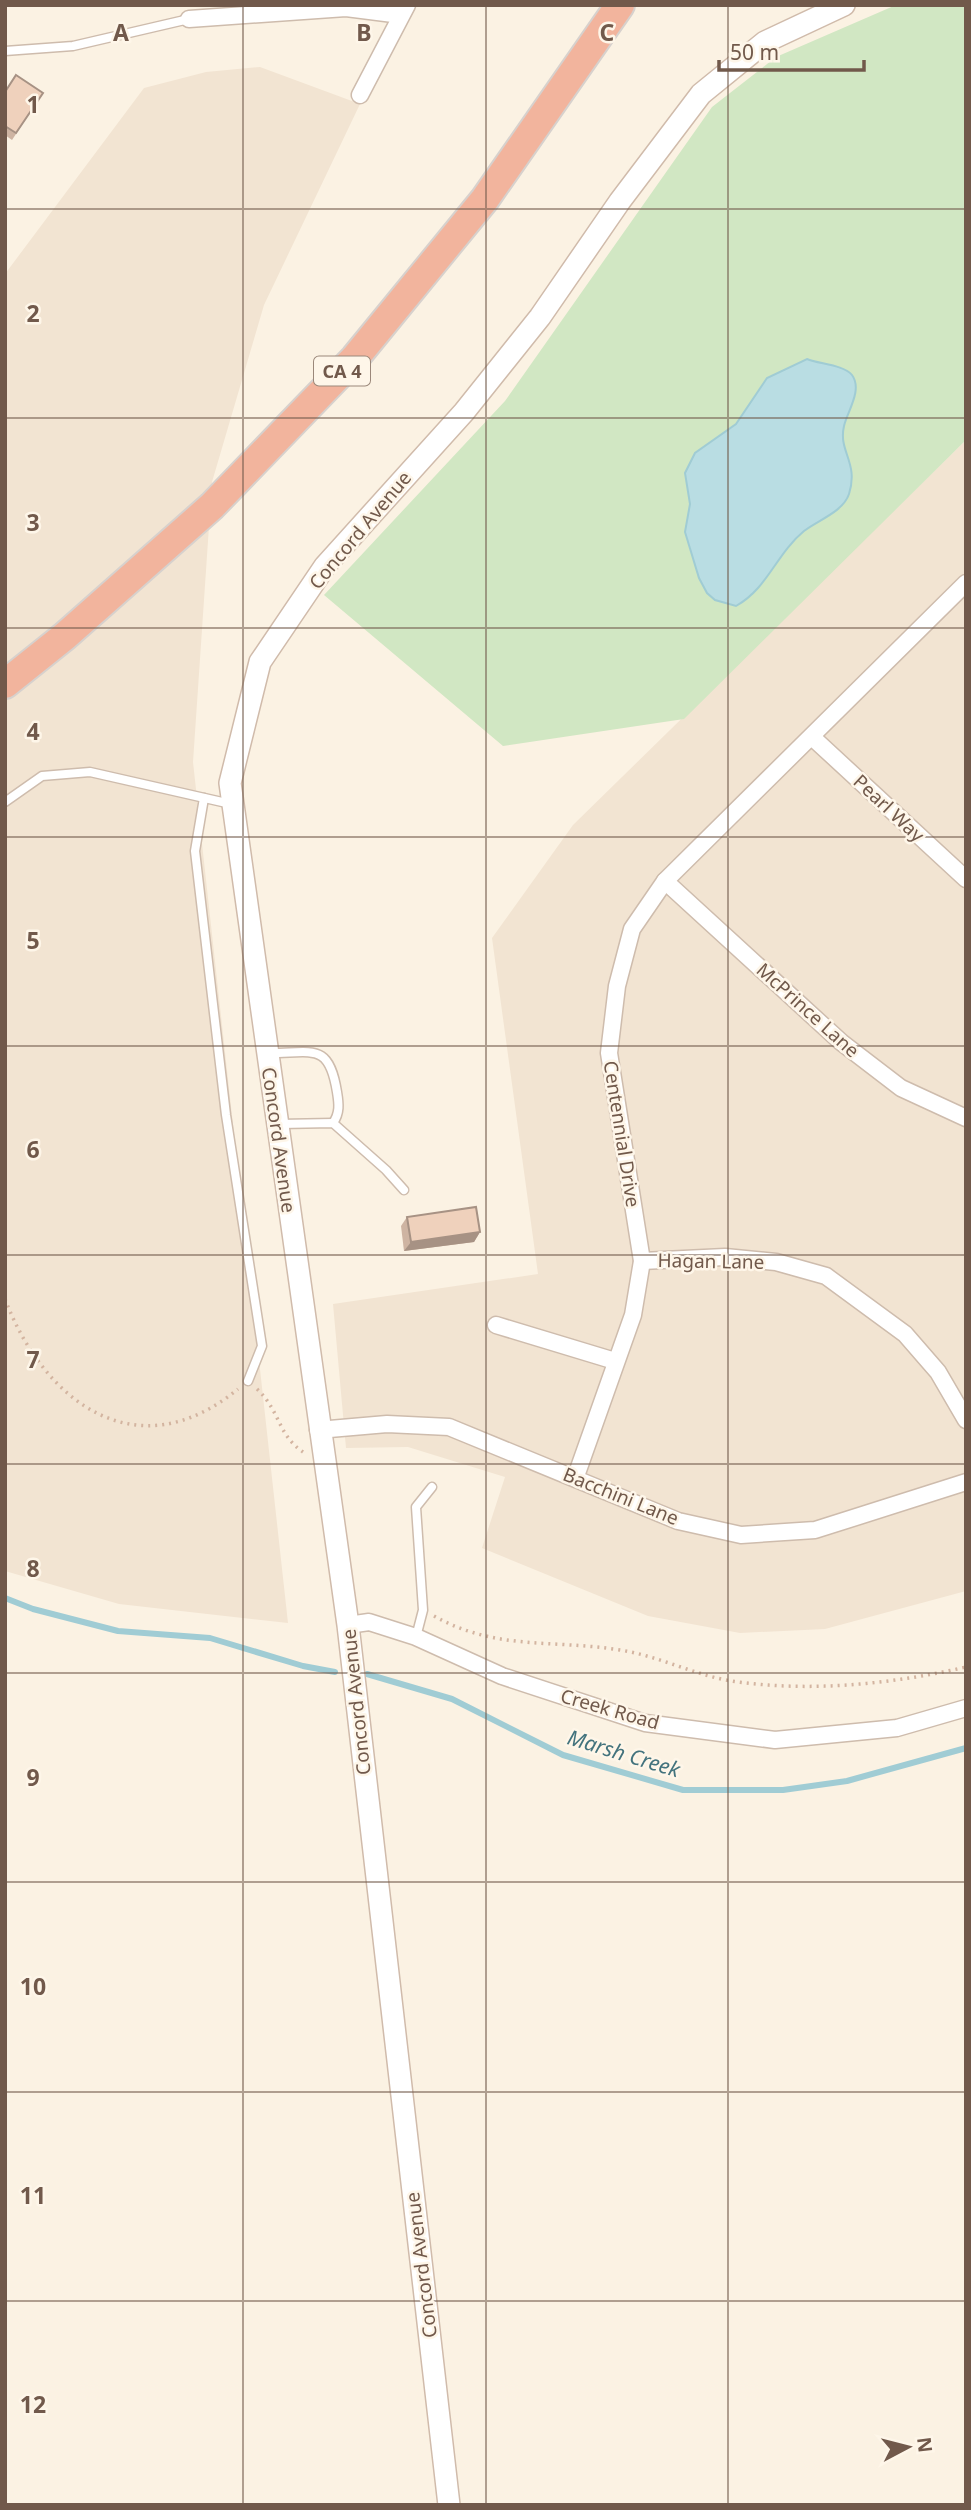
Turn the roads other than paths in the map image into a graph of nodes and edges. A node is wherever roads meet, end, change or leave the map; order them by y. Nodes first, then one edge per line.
1 (620, 5) edge
2 (844, 5) edge
3 (404, 10) edge
4 (190, 19) joint
5 (5, 51) edge
6 (360, 95) dead end
7 (963, 590) edge
8 (5, 684) edge
9 (812, 737) junction
10 (204, 798) junction
11 (5, 802) edge
12 (233, 805) junction
13 (966, 879) edge
14 (665, 881) junction
15 (267, 1054) junction
16 (966, 1118) edge
17 (277, 1124) junction
18 (333, 1124) junction
19 (404, 1190) dead end
20 (642, 1261) junction
21 (496, 1325) dead end
22 (615, 1361) junction
23 (248, 1381) road end
24 (966, 1420) edge
25 (318, 1430) junction
26 (576, 1476) junction
27 (966, 1482) edge
28 (432, 1487) dead end
29 (348, 1625) junction
30 (416, 1637) junction
31 (966, 1708) edge
32 (449, 2505) edge

1 - 8 highway, CA 4
2 - 12 street, Concord Avenue
3 - 4 street
3 - 6 street
4 - 5 lane
7 - 9 street, Centennial Drive
9 - 13 street, Pearl Way
9 - 14 street, Centennial Drive
10 - 11 lane
10 - 12 lane
10 - 23 lane
12 - 15 street, Concord Avenue
14 - 16 street, McPrince Lane
14 - 20 street, Centennial Drive
15 - 17 street, Concord Avenue
15 - 18 lane
17 - 18 lane
17 - 25 street, Concord Avenue
18 - 19 lane
20 - 22 street, Centennial Drive
20 - 24 street, Hagan Lane
21 - 22 street
22 - 26 street, Centennial Drive
25 - 26 street, Bacchini Lane
25 - 29 street, Concord Avenue
26 - 27 street, Bacchini Lane
28 - 30 lane
29 - 30 street, Creek Road
29 - 32 street, Concord Avenue
30 - 31 street, Creek Road

